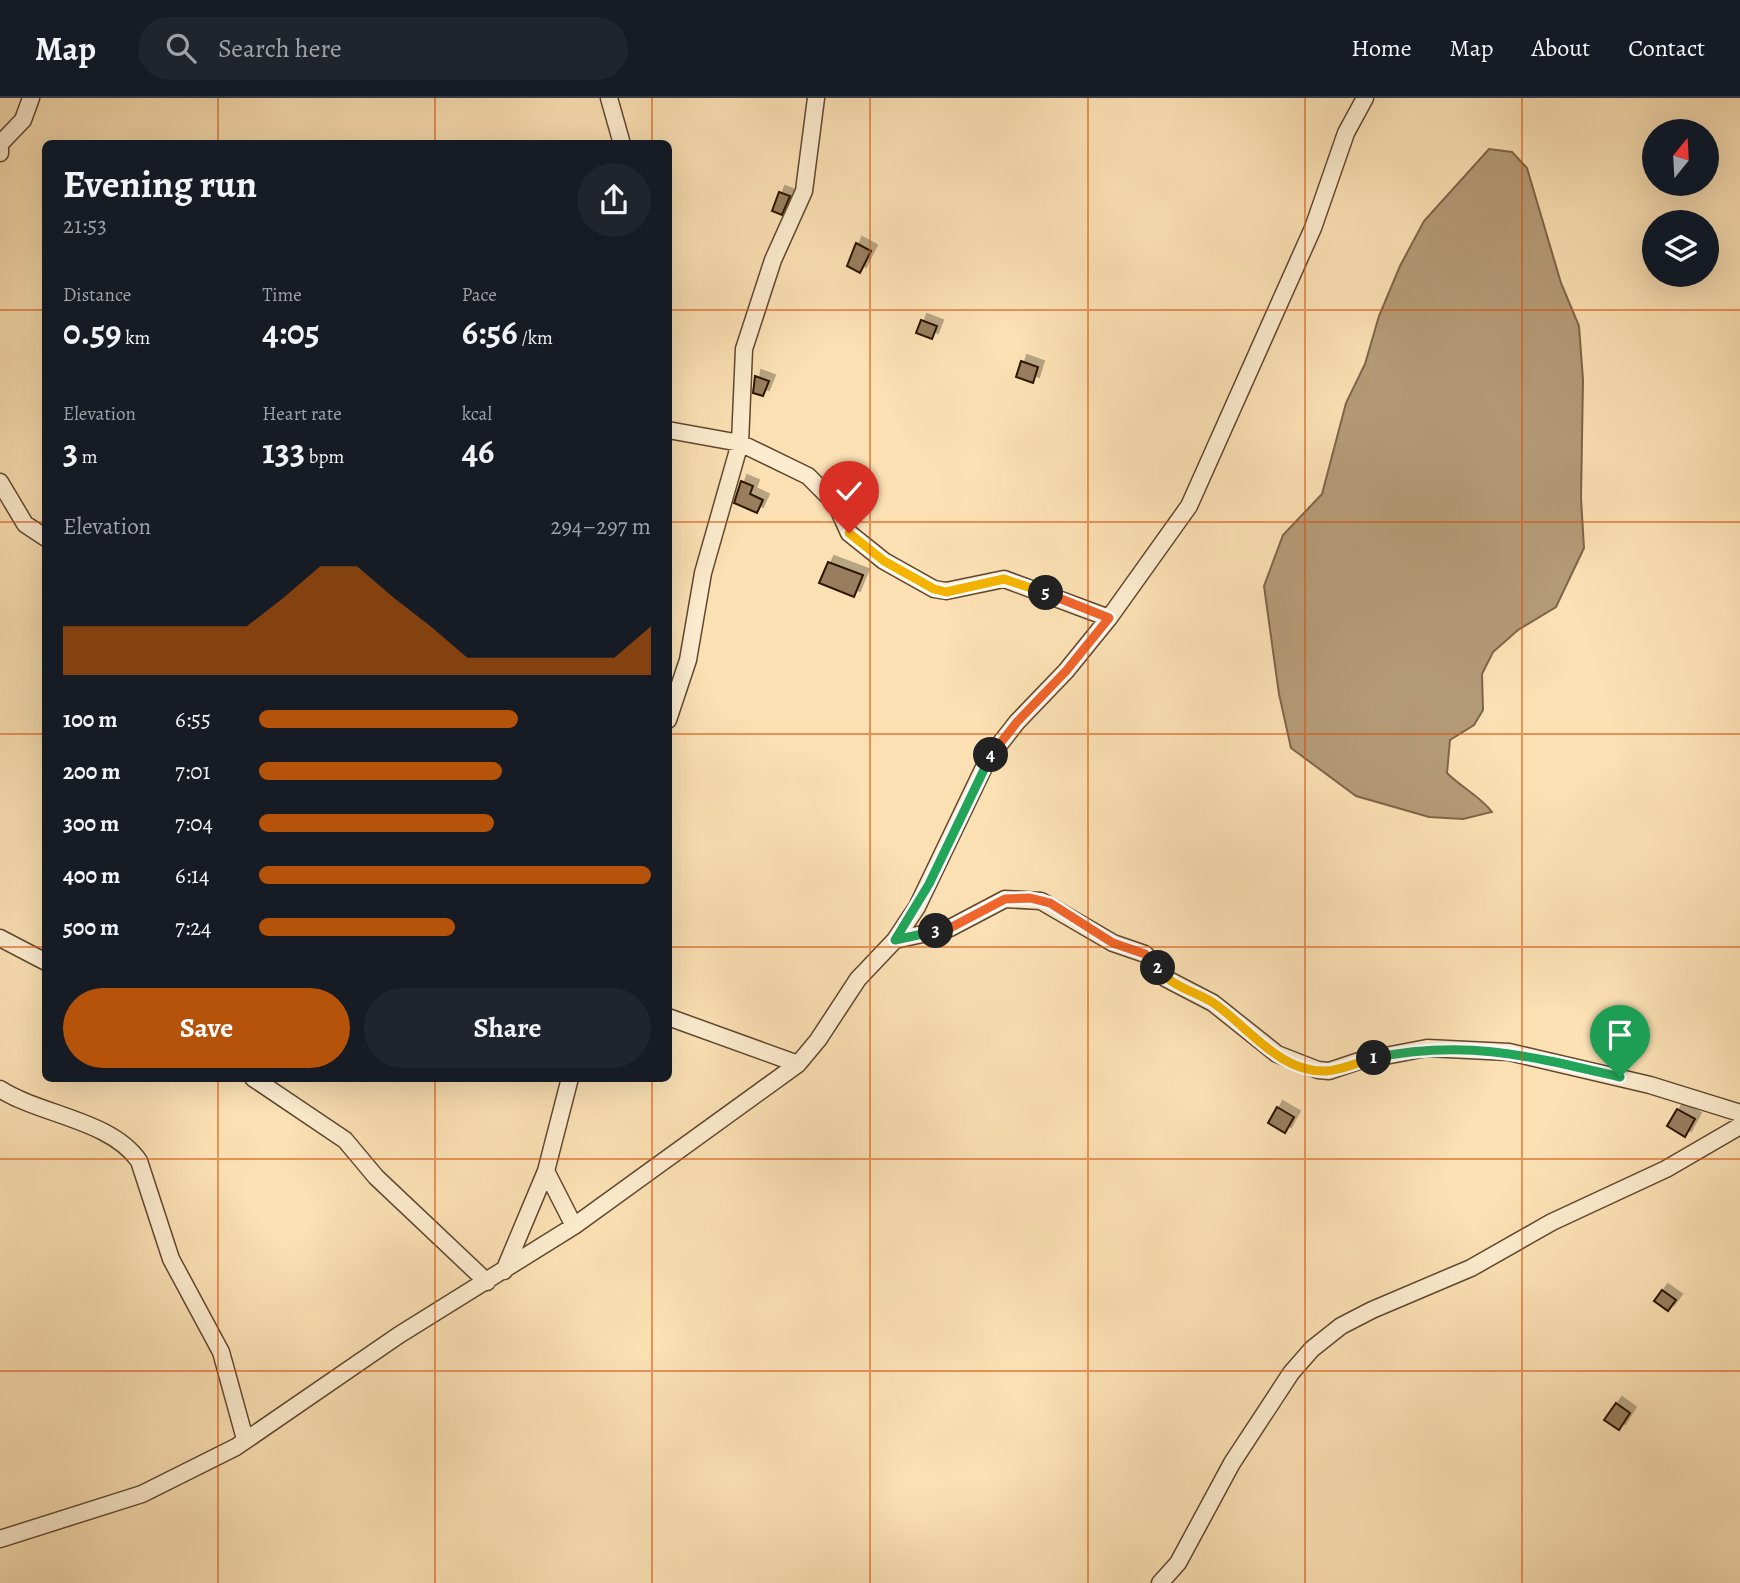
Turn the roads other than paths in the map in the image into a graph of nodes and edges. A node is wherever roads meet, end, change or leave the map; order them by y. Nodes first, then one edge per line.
1 (31, 98) edge
2 (609, 98) edge
3 (816, 98) edge
4 (1365, 98) edge
5 (621, 140) edge
6 (0, 153) edge
7 (672, 431) edge
8 (740, 443) junction
9 (0, 481) edge
10 (42, 535) edge
11 (1109, 618) junction
12 (672, 708) edge
13 (0, 937) edge
14 (895, 940) junction
15 (42, 960) edge
16 (672, 1018) edge
17 (798, 1064) junction
18 (259, 1082) edge
19 (569, 1082) edge
20 (0, 1089) edge
21 (1740, 1113) edge
22 (1740, 1126) edge
23 (545, 1171) junction
24 (575, 1226) junction
25 (504, 1271) junction
26 (487, 1282) junction
27 (245, 1439) junction
28 (0, 1539) edge
29 (1160, 1583) edge

1 - 6 street
2 - 5 street
3 - 8 street
4 - 11 street
7 - 8 street
8 - 11 street
8 - 12 street
9 - 10 street
11 - 14 street
13 - 15 street
14 - 17 street
14 - 21 street
16 - 17 street
17 - 24 street
18 - 26 street
19 - 23 street
20 - 27 street
22 - 29 street
23 - 24 street
23 - 25 street
24 - 25 street
25 - 26 street
26 - 27 street
27 - 28 street

